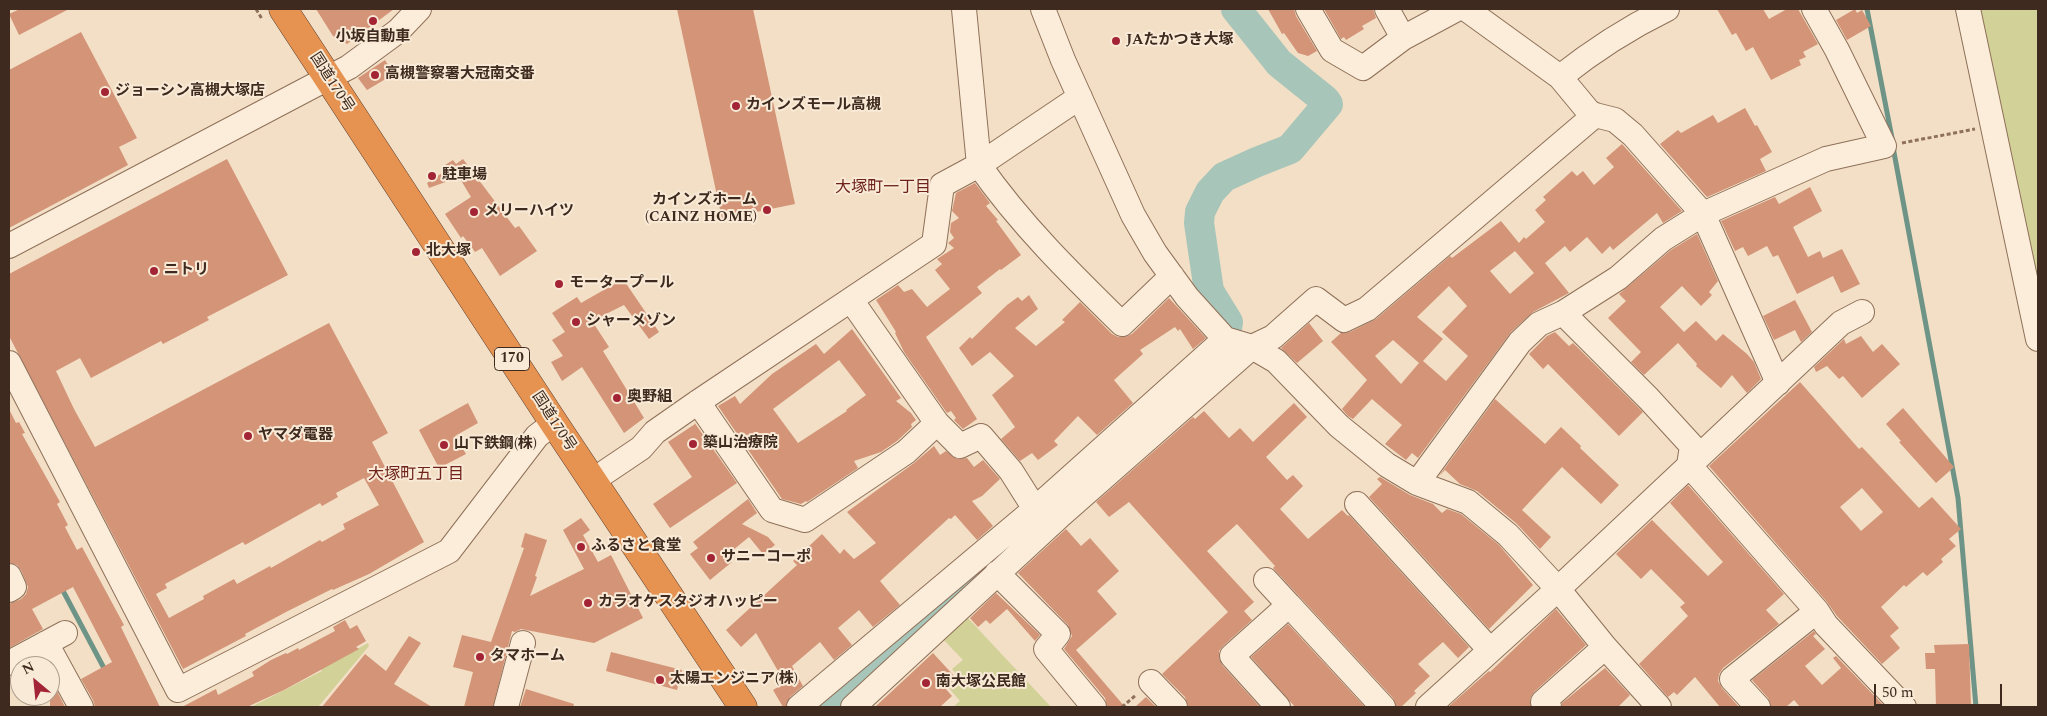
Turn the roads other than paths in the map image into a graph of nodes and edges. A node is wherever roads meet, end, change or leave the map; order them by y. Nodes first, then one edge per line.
1 (283, 9) edge
2 (419, 9) edge
3 (964, 9) edge
4 (1043, 9) edge
5 (1308, 9) edge
6 (1386, 9) edge
7 (1457, 9) edge
8 (1466, 9) edge
9 (1667, 9) edge
10 (1814, 9) edge
11 (1968, 9) edge
12 (1403, 38) junction
13 (1560, 77) junction
14 (328, 78) junction
15 (1080, 97) junction
16 (1595, 115) junction
17 (979, 165) junction
18 (1703, 214) junction
19 (9, 246) edge
20 (1172, 276) junction
21 (851, 300) junction
22 (1862, 312) dead end
23 (1563, 313) junction
24 (1225, 339) junction
25 (2038, 339) edge
26 (1252, 347) junction
27 (9, 363) edge
28 (1778, 383) junction
29 (698, 402) junction
30 (554, 423) junction
31 (937, 423) junction
32 (1689, 465) junction
33 (592, 481) junction
34 (1417, 482) junction
35 (1358, 504) dead end
36 (1035, 509) junction
37 (997, 573) junction
38 (9, 576) edge
39 (1266, 580) dead end
40 (1558, 588) junction
41 (9, 590) edge
42 (1289, 605) junction
43 (1817, 611) junction
44 (523, 643) dead end
45 (1605, 648) junction
46 (1490, 650) junction
47 (9, 663) edge
48 (1151, 682) dead end
49 (183, 698) edge
50 (1443, 703) edge
51 (1653, 705) edge
52 (81, 707) edge
53 (506, 707) edge
54 (743, 707) edge
55 (799, 707) edge
56 (853, 707) edge
57 (1094, 707) edge
58 (1175, 707) edge
59 (1278, 707) edge
60 (1383, 707) edge
61 (1548, 707) edge
62 (1758, 707) edge
63 (1904, 707) edge

1 - 14 highway, 国道170号 / 170
2 - 14 street
3 - 17 street
4 - 15 street
5 - 12 street
6 - 12 street
7 - 12 street
8 - 13 street
9 - 13 street
10 - 18 street
11 - 25 street
13 - 16 street
14 - 19 street
14 - 30 highway, 国道170号 / 170
15 - 17 street
15 - 20 street
16 - 18 street
16 - 26 street
17 - 20 street
17 - 21 street
18 - 23 street
18 - 28 street
20 - 24 street
21 - 29 street
21 - 31 street
22 - 28 street
23 - 32 street
23 - 34 street
24 - 26 street
24 - 36 street
26 - 34 street
26 - 37 street
27 - 49 street
28 - 32 street
29 - 31 street
29 - 33 street
30 - 33 highway, 国道170号 / 170
30 - 49 street
31 - 36 street
32 - 40 street
32 - 43 street
33 - 54 highway, 国道170号 / 170
34 - 40 street
35 - 46 street
36 - 55 street
37 - 56 street
37 - 57 street
38 - 41 street
39 - 42 street
40 - 45 street
40 - 46 street
42 - 59 street
42 - 60 street
43 - 62 street
43 - 63 street
44 - 53 street
45 - 51 street
45 - 61 street
46 - 50 street
47 - 52 street
48 - 58 street

